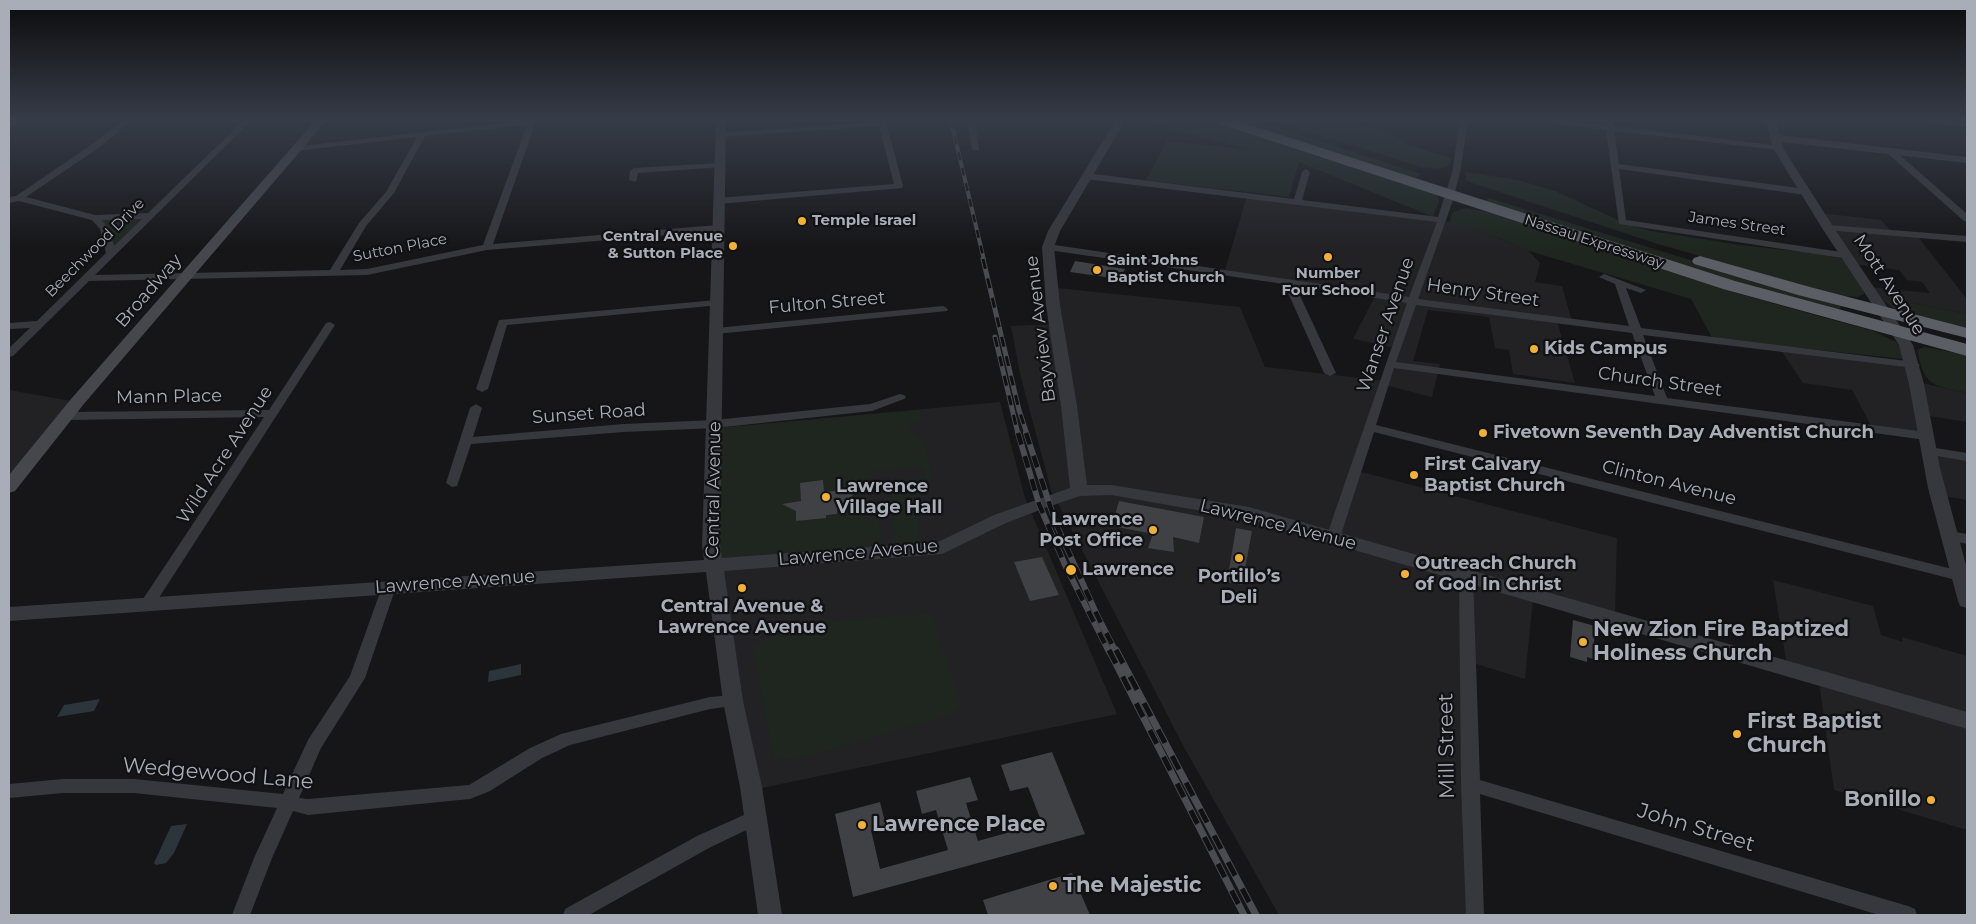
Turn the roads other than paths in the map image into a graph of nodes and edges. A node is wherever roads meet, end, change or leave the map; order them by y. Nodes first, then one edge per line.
1 (69, 164) edge
2 (203, 164) edge
3 (283, 164) edge
4 (406, 164) edge
5 (519, 164) edge
6 (894, 164) edge
7 (1093, 164) edge
8 (1371, 164) edge
9 (1385, 164) edge
10 (1456, 164) edge
11 (1789, 164) edge
12 (1905, 164) edge
13 (719, 165) joint
14 (1615, 166) joint
15 (1306, 172) dead end
16 (1086, 176) junction
17 (633, 180) dead end
18 (1452, 188) junction
19 (1806, 192) junction
20 (19, 198) junction
21 (9, 200) edge
22 (718, 201) junction
23 (1297, 202) junction
24 (149, 216) junction
25 (95, 218) junction
26 (1967, 219) edge
27 (1442, 220) junction
28 (718, 228) junction
29 (1828, 228) junction
30 (1967, 239) edge
31 (487, 247) junction
32 (1048, 247) junction
33 (111, 253) junction
34 (1848, 256) junction
35 (332, 274) junction
36 (187, 276) junction
37 (1604, 277) dead end
38 (86, 278) junction
39 (1288, 282) junction
40 (1620, 283) junction
41 (1640, 290) dead end
42 (1412, 301) junction
43 (716, 303) junction
44 (942, 309) dead end
45 (1886, 313) junction
46 (40, 324) junction
47 (330, 325) dead end
48 (9, 326) edge
49 (716, 331) junction
50 (1636, 331) junction
51 (1899, 333) junction
52 (1967, 333) edge
53 (1967, 350) edge
54 (9, 354) edge
55 (1390, 364) junction
56 (1914, 365) junction
57 (1330, 373) dead end
58 (482, 389) dead end
59 (900, 397) dead end
60 (1662, 399) junction
61 (476, 408) dead end
62 (273, 413) junction
63 (65, 416) junction
64 (715, 424) junction
65 (1369, 427) junction
66 (466, 441) junction
67 (1927, 444) junction
68 (1967, 457) edge
69 (452, 483) dead end
70 (9, 487) edge
71 (1079, 491) junction
72 (1949, 536) junction
73 (1333, 538) junction
74 (1967, 538) edge
75 (712, 564) junction
76 (1466, 576) junction
77 (1960, 576) junction
78 (389, 587) junction
79 (1967, 601) edge
80 (148, 603) junction
81 (9, 614) edge
82 (733, 701) junction
83 (1967, 721) edge
84 (1470, 784) junction
85 (9, 791) edge
86 (288, 804) junction
87 (755, 818) junction
88 (241, 915) edge
89 (572, 915) edge
90 (770, 915) edge
91 (1475, 915) edge
92 (1908, 915) edge

1 - 20 street
2 - 24 street, Beechwood Drive
3 - 36 main road, Broadway
4 - 35 street
5 - 31 street
6 - 22 street
7 - 16 street, Bayview Avenue
8 - 18 highway, Nassau Expressway
9 - 18 highway, Nassau Expressway
10 - 18 street, Wanser Avenue
11 - 19 street, Mott Avenue
12 - 26 street
13 - 17 street
13 - 22 street, Central Avenue
14 - 19 street
14 - 34 street, James Street
15 - 23 street
16 - 23 street
16 - 32 street, Bayview Avenue
18 - 27 street, Wanser Avenue
18 - 45 highway, Nassau Expressway
18 - 51 highway, Nassau Expressway
19 - 29 street, Mott Avenue
20 - 21 street
20 - 25 street
22 - 28 street, Central Avenue
23 - 27 street
24 - 25 street
24 - 33 street, Beechwood Drive
25 - 33 street
27 - 42 street, Wanser Avenue
28 - 31 street, Sutton Place
28 - 43 street, Central Avenue
29 - 30 street
29 - 34 street, Mott Avenue
31 - 35 street, Sutton Place
32 - 39 street, Henry Street
32 - 71 street, Bayview Avenue
33 - 38 street, Beechwood Drive
34 - 45 street, Mott Avenue
35 - 36 street, Sutton Place
36 - 38 street, Sutton Place
36 - 63 main road, Broadway
37 - 40 street
38 - 46 street, Beechwood Drive
39 - 42 street, Henry Street
39 - 57 street
40 - 41 street
40 - 50 street
42 - 50 street, Henry Street
42 - 55 street, Wanser Avenue
43 - 49 street, Central Avenue
43 - 58 street
44 - 49 street, Fulton Street
45 - 51 street, Mott Avenue
45 - 52 highway, Nassau Expressway
46 - 48 street
46 - 54 street, Beechwood Drive
47 - 62 street, Wild Acre Avenue
49 - 64 street, Central Avenue
50 - 56 street, Henry Street
50 - 60 street
51 - 53 highway, Nassau Expressway
51 - 56 street, Mott Avenue
55 - 60 street, Church Street
55 - 65 street, Wanser Avenue
56 - 67 street, Mott Avenue
59 - 64 street, Sunset Road
60 - 67 street, Church Street
61 - 66 street
62 - 63 street, Mann Place
62 - 80 street, Wild Acre Avenue
63 - 70 main road, Broadway
64 - 66 street, Sunset Road
64 - 75 street, Central Avenue
65 - 73 street, Wanser Avenue
65 - 77 street, Clinton Avenue
66 - 69 street
67 - 68 street, Church Street
67 - 72 street, Mott Avenue
71 - 73 street, Lawrence Avenue
71 - 75 street, Lawrence Avenue
72 - 74 street
72 - 77 street, Mott Avenue
73 - 76 street, Lawrence Avenue
75 - 78 street, Lawrence Avenue
75 - 82 street, Central Avenue
76 - 83 street, Lawrence Avenue
76 - 84 street, Mill Street
77 - 79 street, Mott Avenue
78 - 80 street, Lawrence Avenue
78 - 86 street
80 - 81 street, Lawrence Avenue
82 - 86 street, Wedgewood Lane
82 - 87 street, Central Avenue
84 - 91 street, Mill Street
84 - 92 street, John Street
85 - 86 street, Wedgewood Lane
86 - 88 street
87 - 89 street
87 - 90 street, Central Avenue

